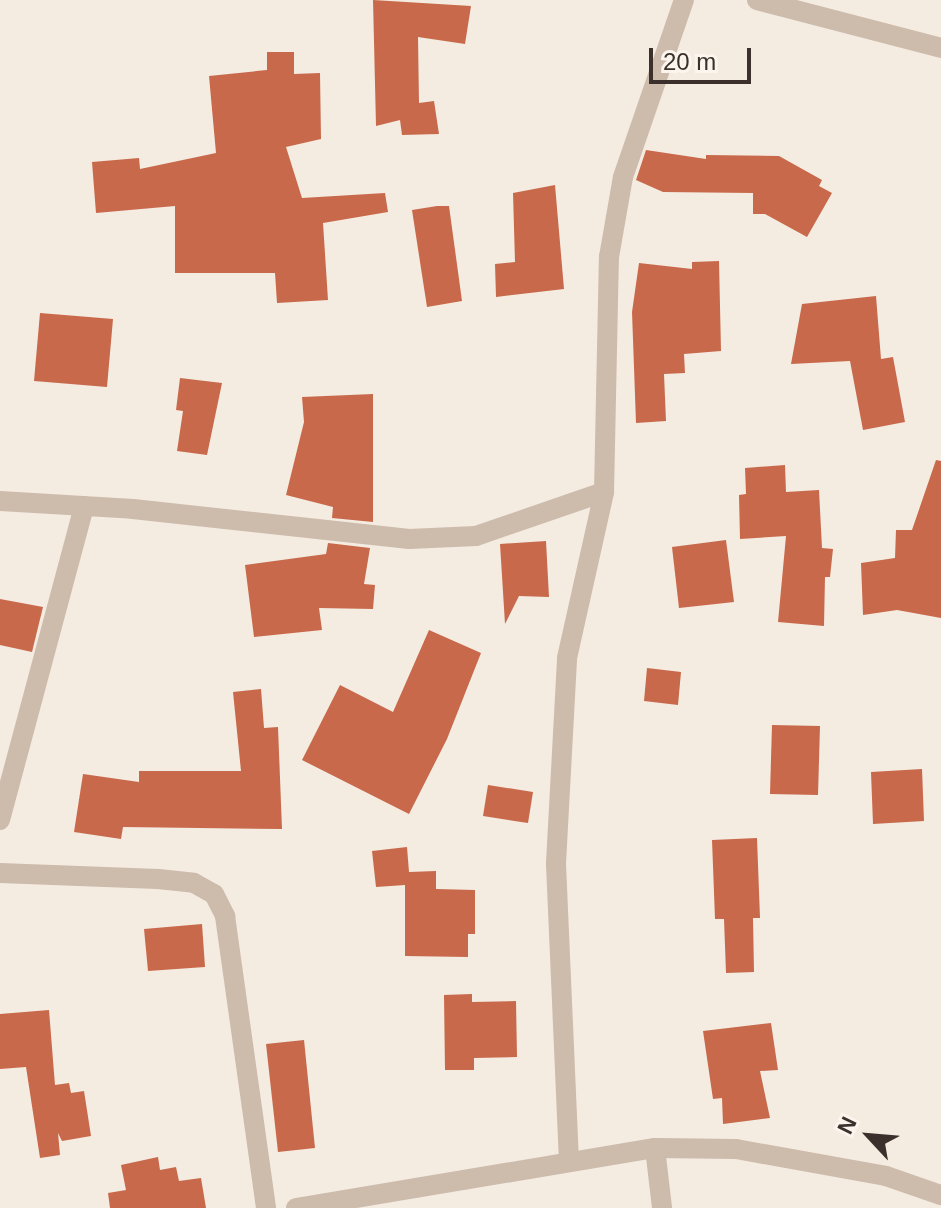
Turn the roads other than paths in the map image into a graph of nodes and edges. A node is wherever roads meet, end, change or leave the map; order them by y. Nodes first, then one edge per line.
1 (684, 0) edge
2 (757, 0) edge
3 (941, 48) edge
4 (604, 492) junction
5 (0, 501) edge
6 (84, 506) junction
7 (0, 820) edge
8 (0, 873) edge
9 (655, 1148) junction
10 (569, 1162) junction
11 (941, 1195) edge
12 (266, 1208) edge
13 (296, 1208) edge
14 (662, 1208) edge

1 - 4 street
2 - 3 street
4 - 6 street
4 - 10 street
5 - 6 street
6 - 7 street
8 - 12 street
9 - 10 street
9 - 11 street
9 - 14 street
10 - 13 street

